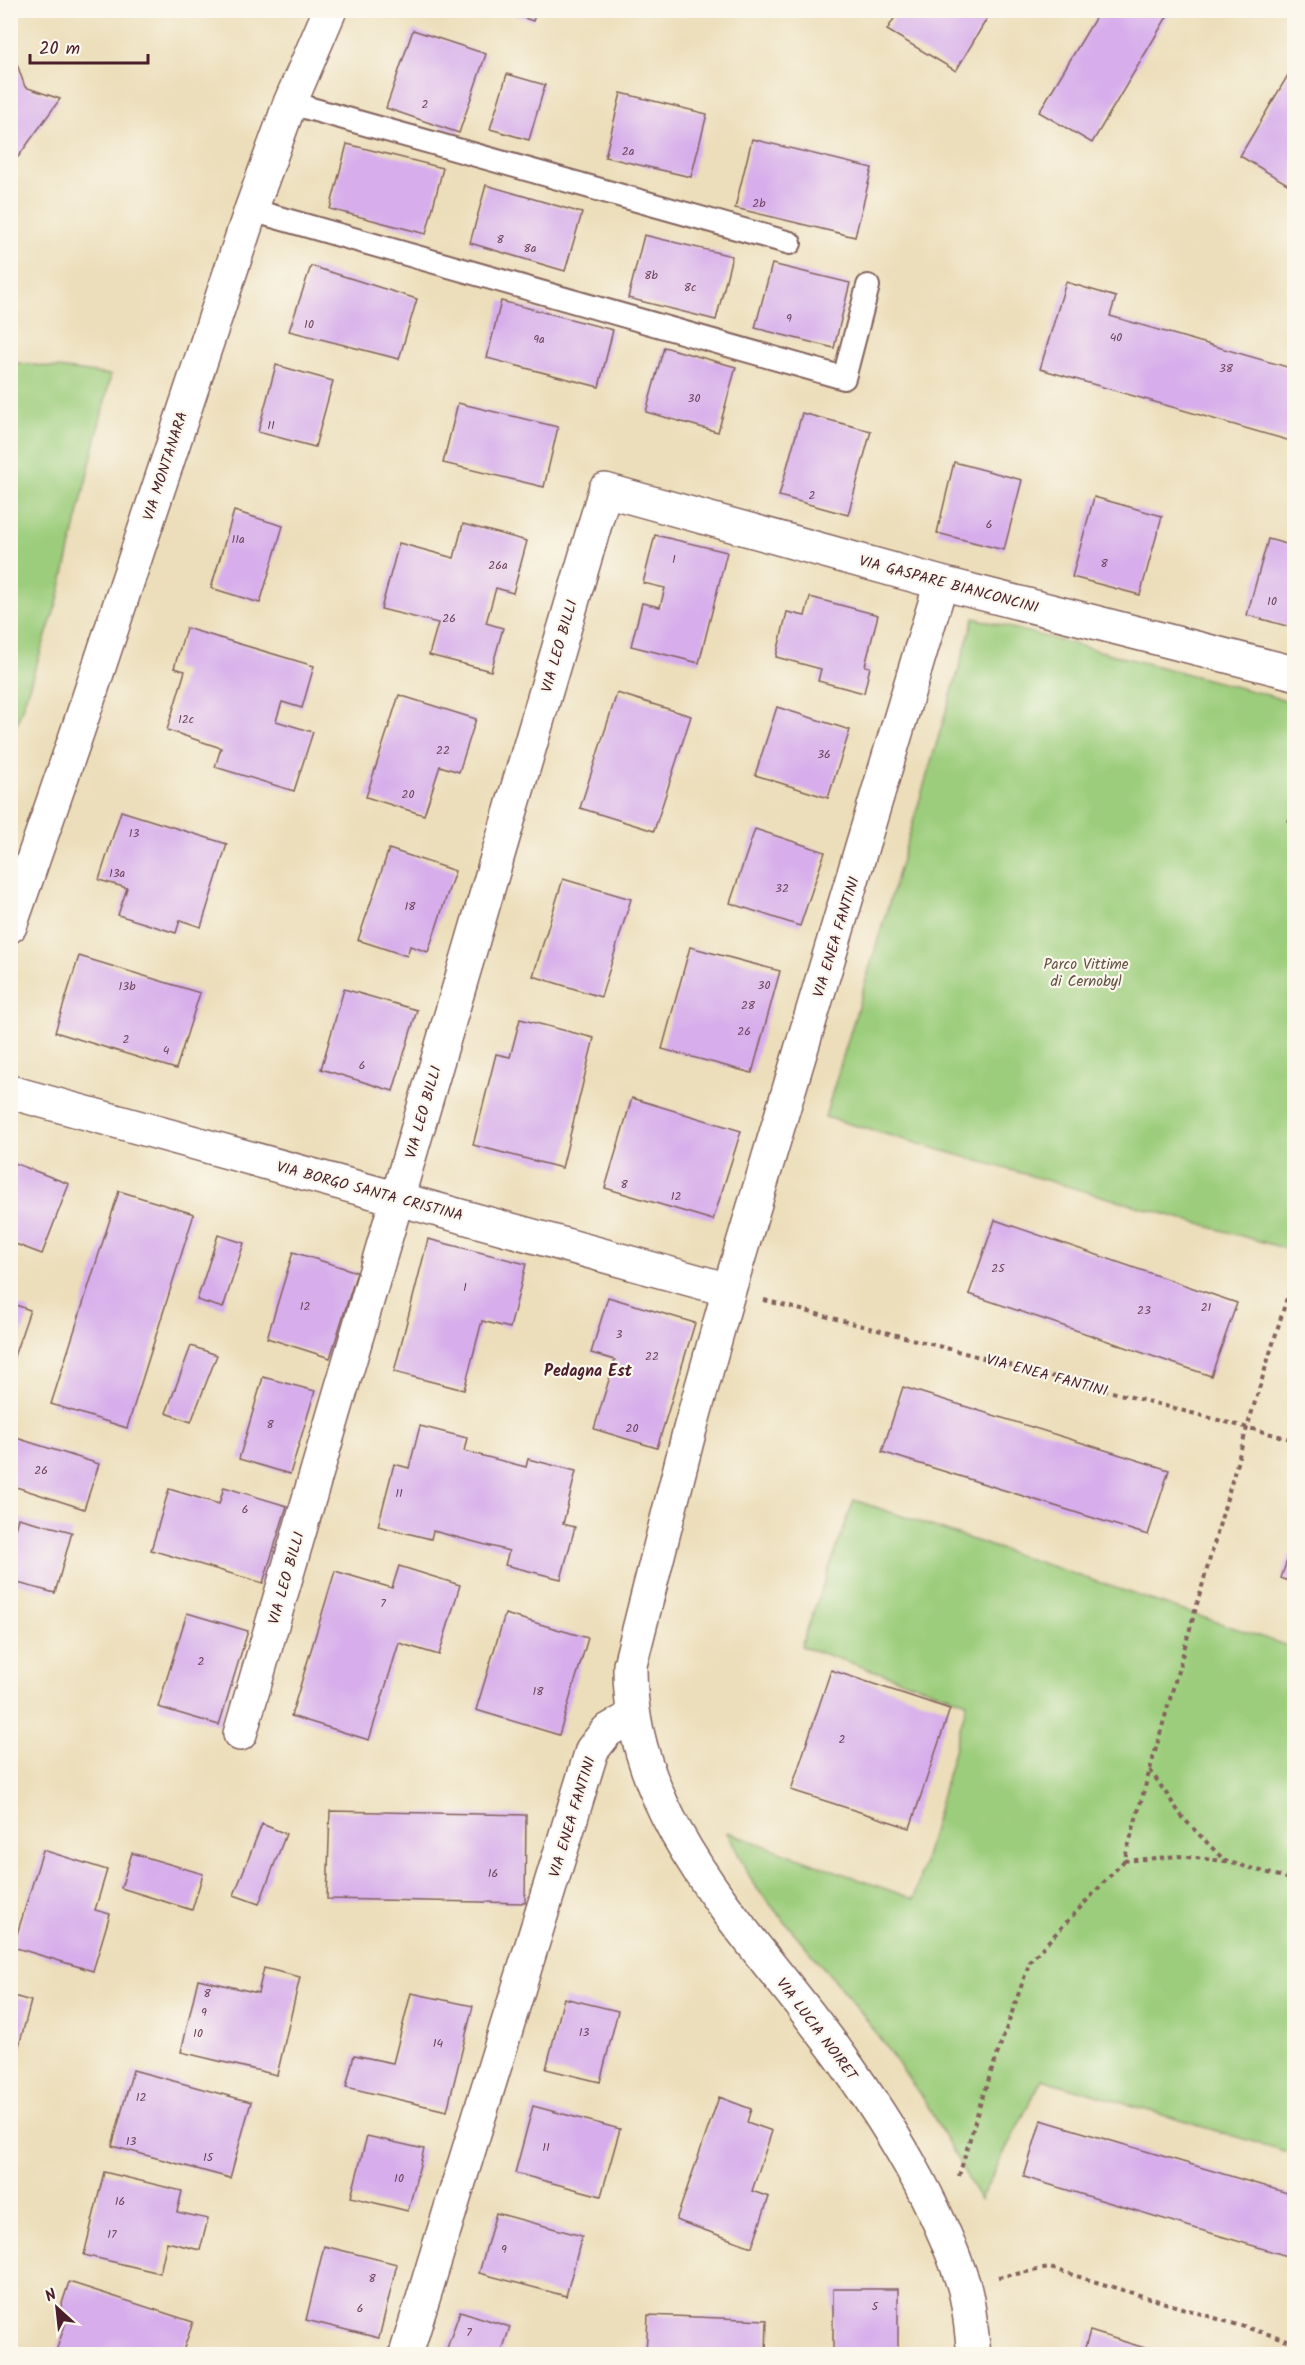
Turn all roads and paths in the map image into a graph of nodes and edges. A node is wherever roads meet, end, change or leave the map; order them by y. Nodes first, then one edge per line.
1 (330, 10) edge
2 (290, 103) junction
3 (251, 210) junction
4 (790, 243) dead end
5 (868, 286) dead end
6 (605, 490) joint
7 (941, 583) junction
8 (1294, 673) edge
9 (1294, 818) edge
10 (1288, 822) dead end
11 (10, 926) edge
12 (10, 1092) edge
13 (398, 1198) junction
14 (1294, 1275) edge
15 (729, 1290) junction
16 (1247, 1428) junction
17 (1294, 1440) edge
18 (633, 1716) junction
19 (240, 1734) dead end
20 (1150, 1770) junction
21 (1124, 1861) junction
22 (1225, 1861) junction
23 (1294, 1880) edge
24 (959, 2177) dead end
25 (988, 2279) dead end
26 (1294, 2342) edge
27 (406, 2355) edge
28 (974, 2355) edge

1 - 2 street, VIA MONTANARA
2 - 3 street, VIA MONTANARA
2 - 4 lane
3 - 5 lane
3 - 11 street, VIA MONTANARA
6 - 7 street, VIA GASPARE BIANCONCINI
6 - 13 street, VIA LEO BILLI
7 - 8 street, VIA GASPARE BIANCONCINI
7 - 15 street, VIA ENEA FANTINI
9 - 10 path
12 - 13 street, VIA BORGO SANTA CRISTINA
13 - 15 street, VIA BORGO SANTA CRISTINA
13 - 19 street, VIA LEO BILLI
14 - 16 path
15 - 16 path, VIA ENEA FANTINI
15 - 18 street, VIA ENEA FANTINI
16 - 17 path, VIA ENEA FANTINI
16 - 20 path
18 - 27 street, VIA ENEA FANTINI
18 - 28 street, VIA LUCIA NOIRET
20 - 21 path
20 - 22 path
21 - 22 path
21 - 24 path
22 - 23 path
25 - 26 path

